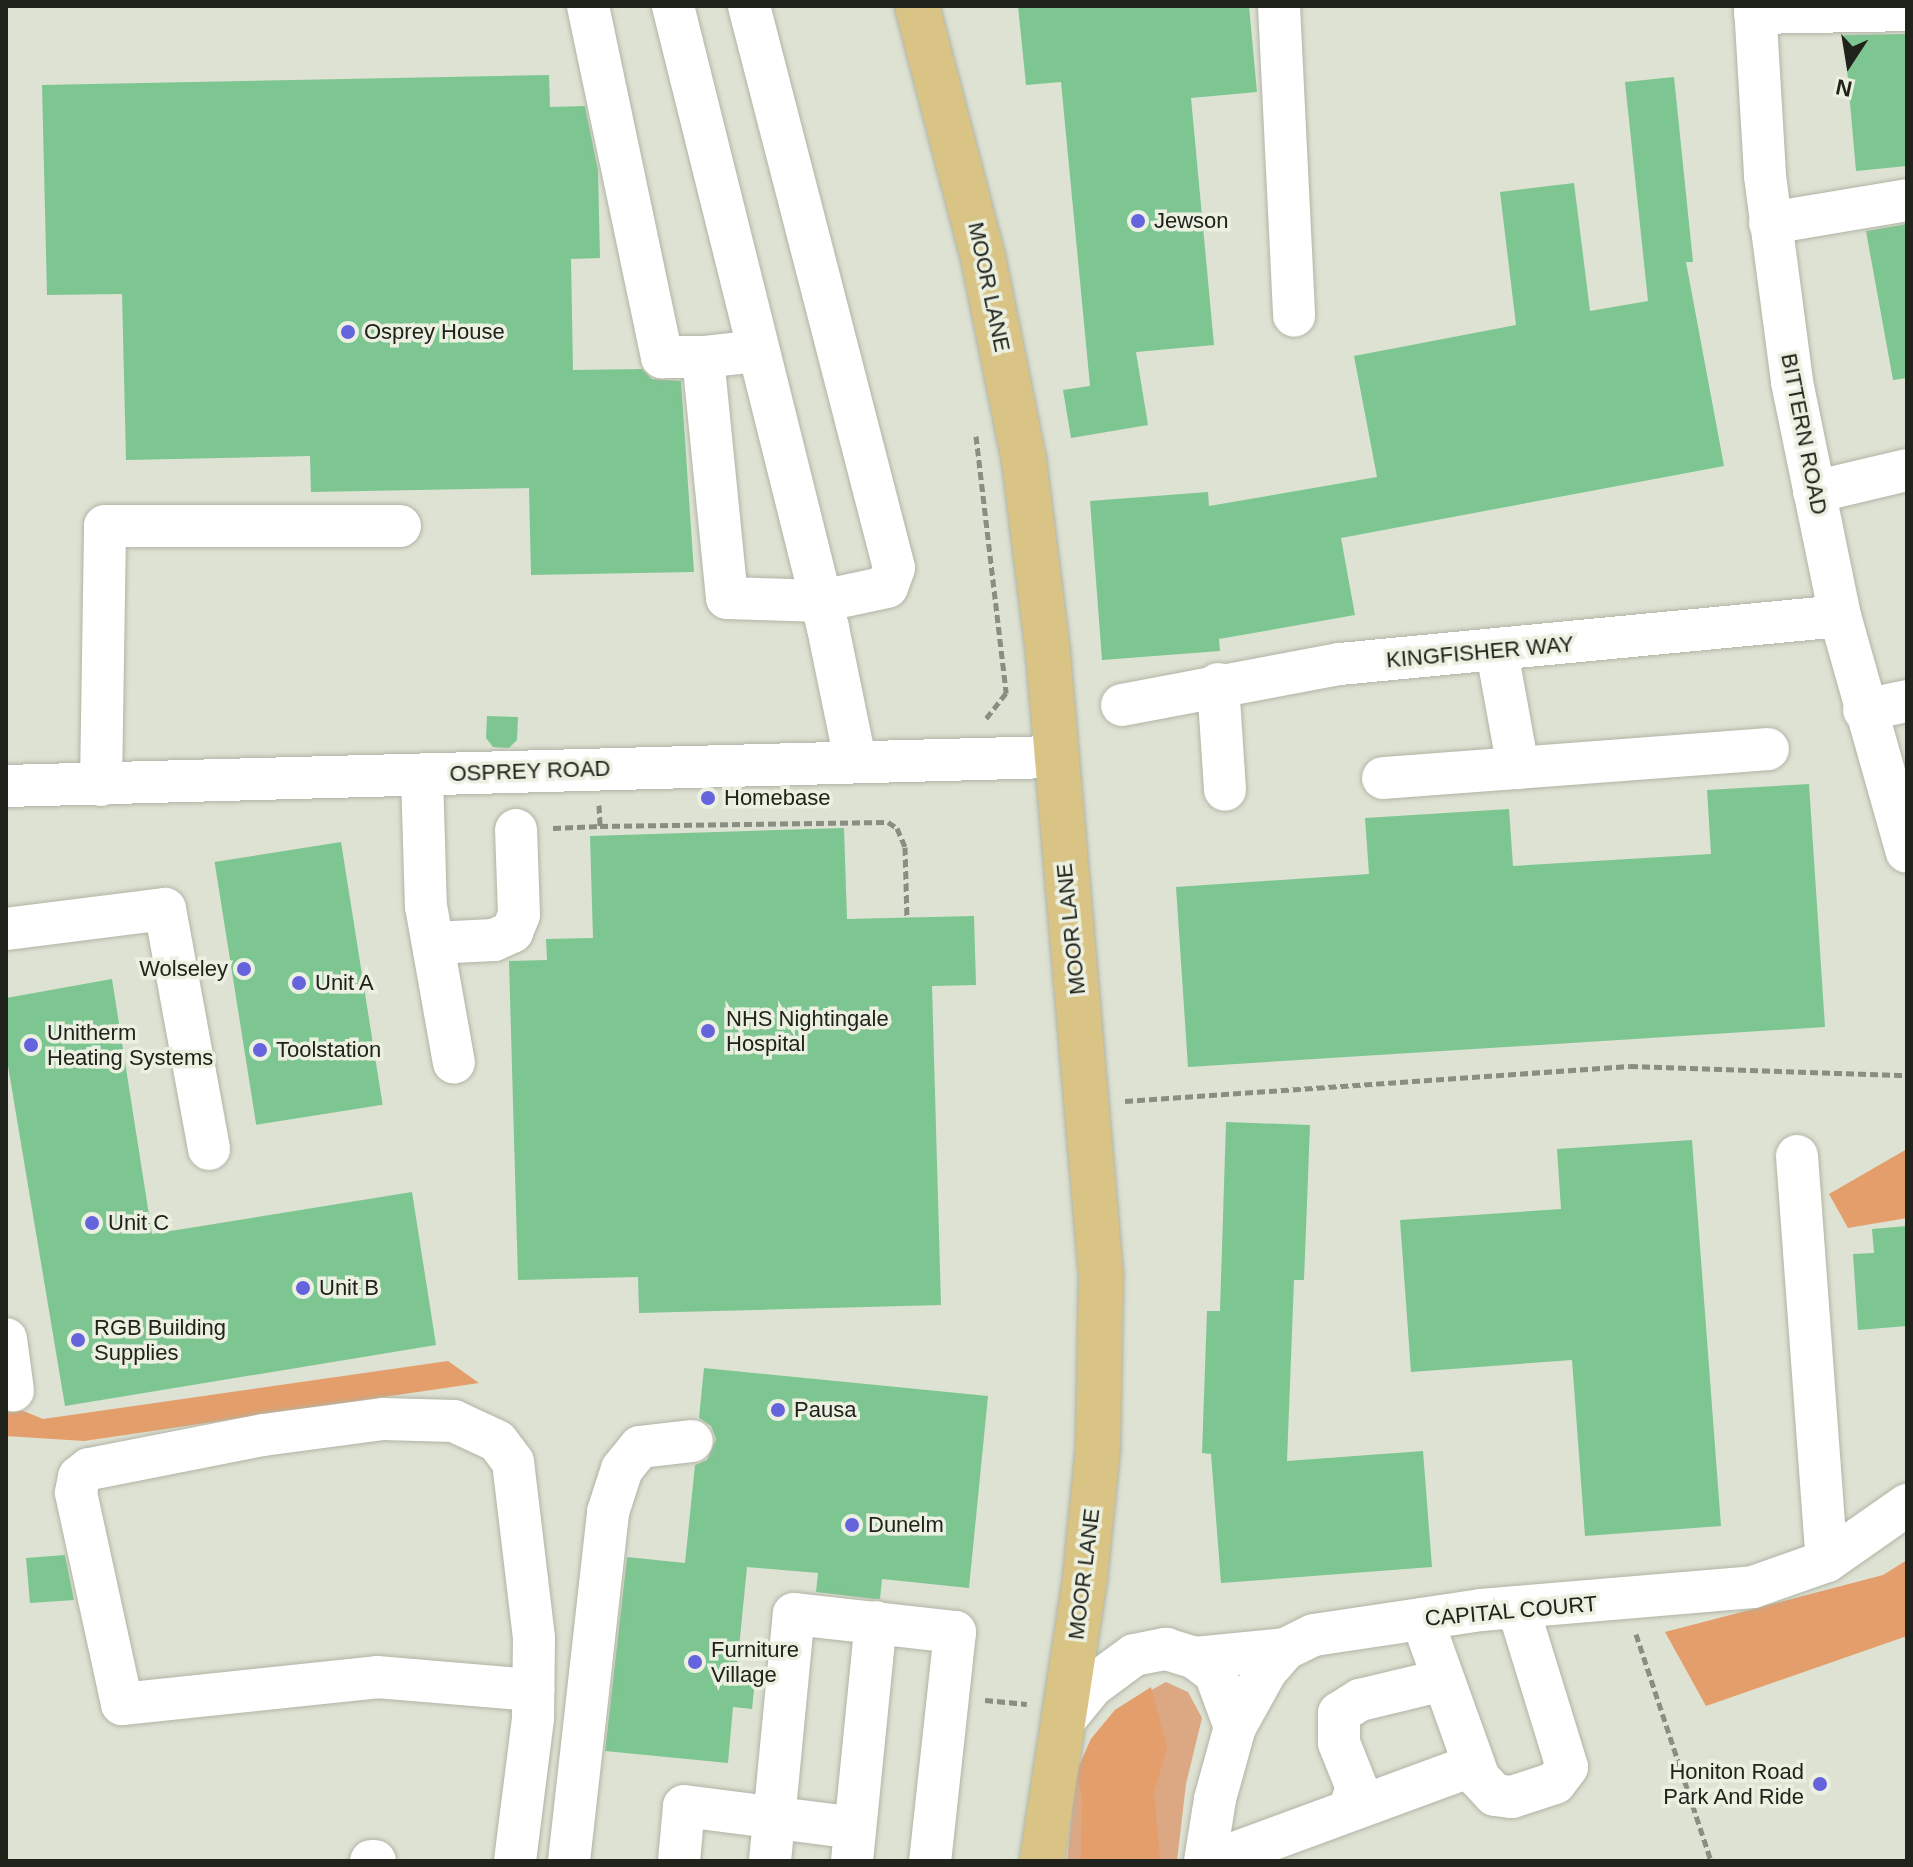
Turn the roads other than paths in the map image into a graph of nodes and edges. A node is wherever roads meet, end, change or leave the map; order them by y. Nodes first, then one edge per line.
1 (588, 6) edge
2 (673, 6) edge
3 (749, 6) edge
4 (917, 6) edge
5 (1279, 6) edge
6 (1755, 9) edge
7 (1907, 10) edge
8 (1907, 200) edge
9 (1770, 223) junction
10 (1294, 316) dead end
11 (757, 351) junction
12 (703, 357) junction
13 (1907, 470) edge
14 (1814, 492) junction
15 (400, 526) dead end
16 (821, 601) junction
17 (1840, 616) junction
18 (1497, 652) junction
19 (1218, 684) junction
20 (1907, 701) edge
21 (1122, 705) dead end
22 (1864, 710) junction
23 (1768, 749) dead end
24 (1054, 757) junction
25 (855, 759) junction
26 (1518, 768) junction
27 (422, 775) junction
28 (1383, 778) dead end
29 (101, 785) junction
30 (6, 786) edge
31 (1897, 786) edge
32 (1225, 790) dead end
33 (516, 830) road end
34 (1907, 852) edge
35 (6, 929) edge
36 (433, 943) junction
37 (454, 1063) dead end
38 (209, 1149) dead end
39 (1797, 1156) dead end
40 (6, 1339) edge
41 (13, 1391) dead end
42 (692, 1441) dead end
43 (1907, 1505) edge
44 (1827, 1561) junction
45 (1518, 1608) junction
46 (1422, 1619) junction
47 (876, 1622) junction
48 (1285, 1649) junction
49 (1195, 1658) junction
50 (1443, 1680) junction
51 (533, 1690) junction
52 (1066, 1718) junction
53 (1235, 1727) junction
54 (1474, 1765) junction
55 (1350, 1807) junction
56 (775, 1815) junction
57 (853, 1844) edge
58 (515, 1861) edge
59 (569, 1861) edge
60 (679, 1861) edge
61 (770, 1861) edge
62 (930, 1861) edge
63 (1042, 1861) edge
64 (1205, 1861) edge
65 (1213, 1861) edge

1 - 12 street
2 - 11 street
3 - 16 street
4 - 24 main road, MOOR LANE
5 - 10 street
6 - 7 street
6 - 9 street, BITTERN ROAD
8 - 9 street
9 - 14 street, BITTERN ROAD
11 - 12 street
11 - 16 street
12 - 16 street
13 - 14 street
14 - 17 street, BITTERN ROAD
15 - 29 street
16 - 25 street
17 - 18 street, KINGFISHER WAY
17 - 22 street, BITTERN ROAD
18 - 19 street, KINGFISHER WAY
18 - 26 street
19 - 21 street, KINGFISHER WAY
19 - 32 street
20 - 22 street
22 - 31 street, BITTERN ROAD
23 - 26 street
24 - 25 street, OSPREY ROAD
24 - 52 main road, MOOR LANE
25 - 27 street, OSPREY ROAD
26 - 28 street
27 - 29 street, OSPREY ROAD
27 - 36 street
29 - 30 street, OSPREY ROAD
31 - 34 street, BITTERN ROAD
33 - 36 street
35 - 38 street
36 - 37 street
39 - 44 street
40 - 41 street
42 - 59 street
43 - 44 street, CAPITAL COURT
44 - 45 street, CAPITAL COURT
45 - 46 street, CAPITAL COURT
45 - 54 street
46 - 48 street, CAPITAL COURT
46 - 50 street
47 - 56 street
47 - 57 street
47 - 62 street
48 - 49 street, CAPITAL COURT
48 - 53 street
49 - 52 street, CAPITAL COURT
49 - 53 street
50 - 54 street
50 - 55 street
51 - 51 street
51 - 58 street
52 - 63 main road, MOOR LANE
53 - 64 street
54 - 55 street
55 - 65 street
56 - 57 street
56 - 60 street
56 - 61 street

